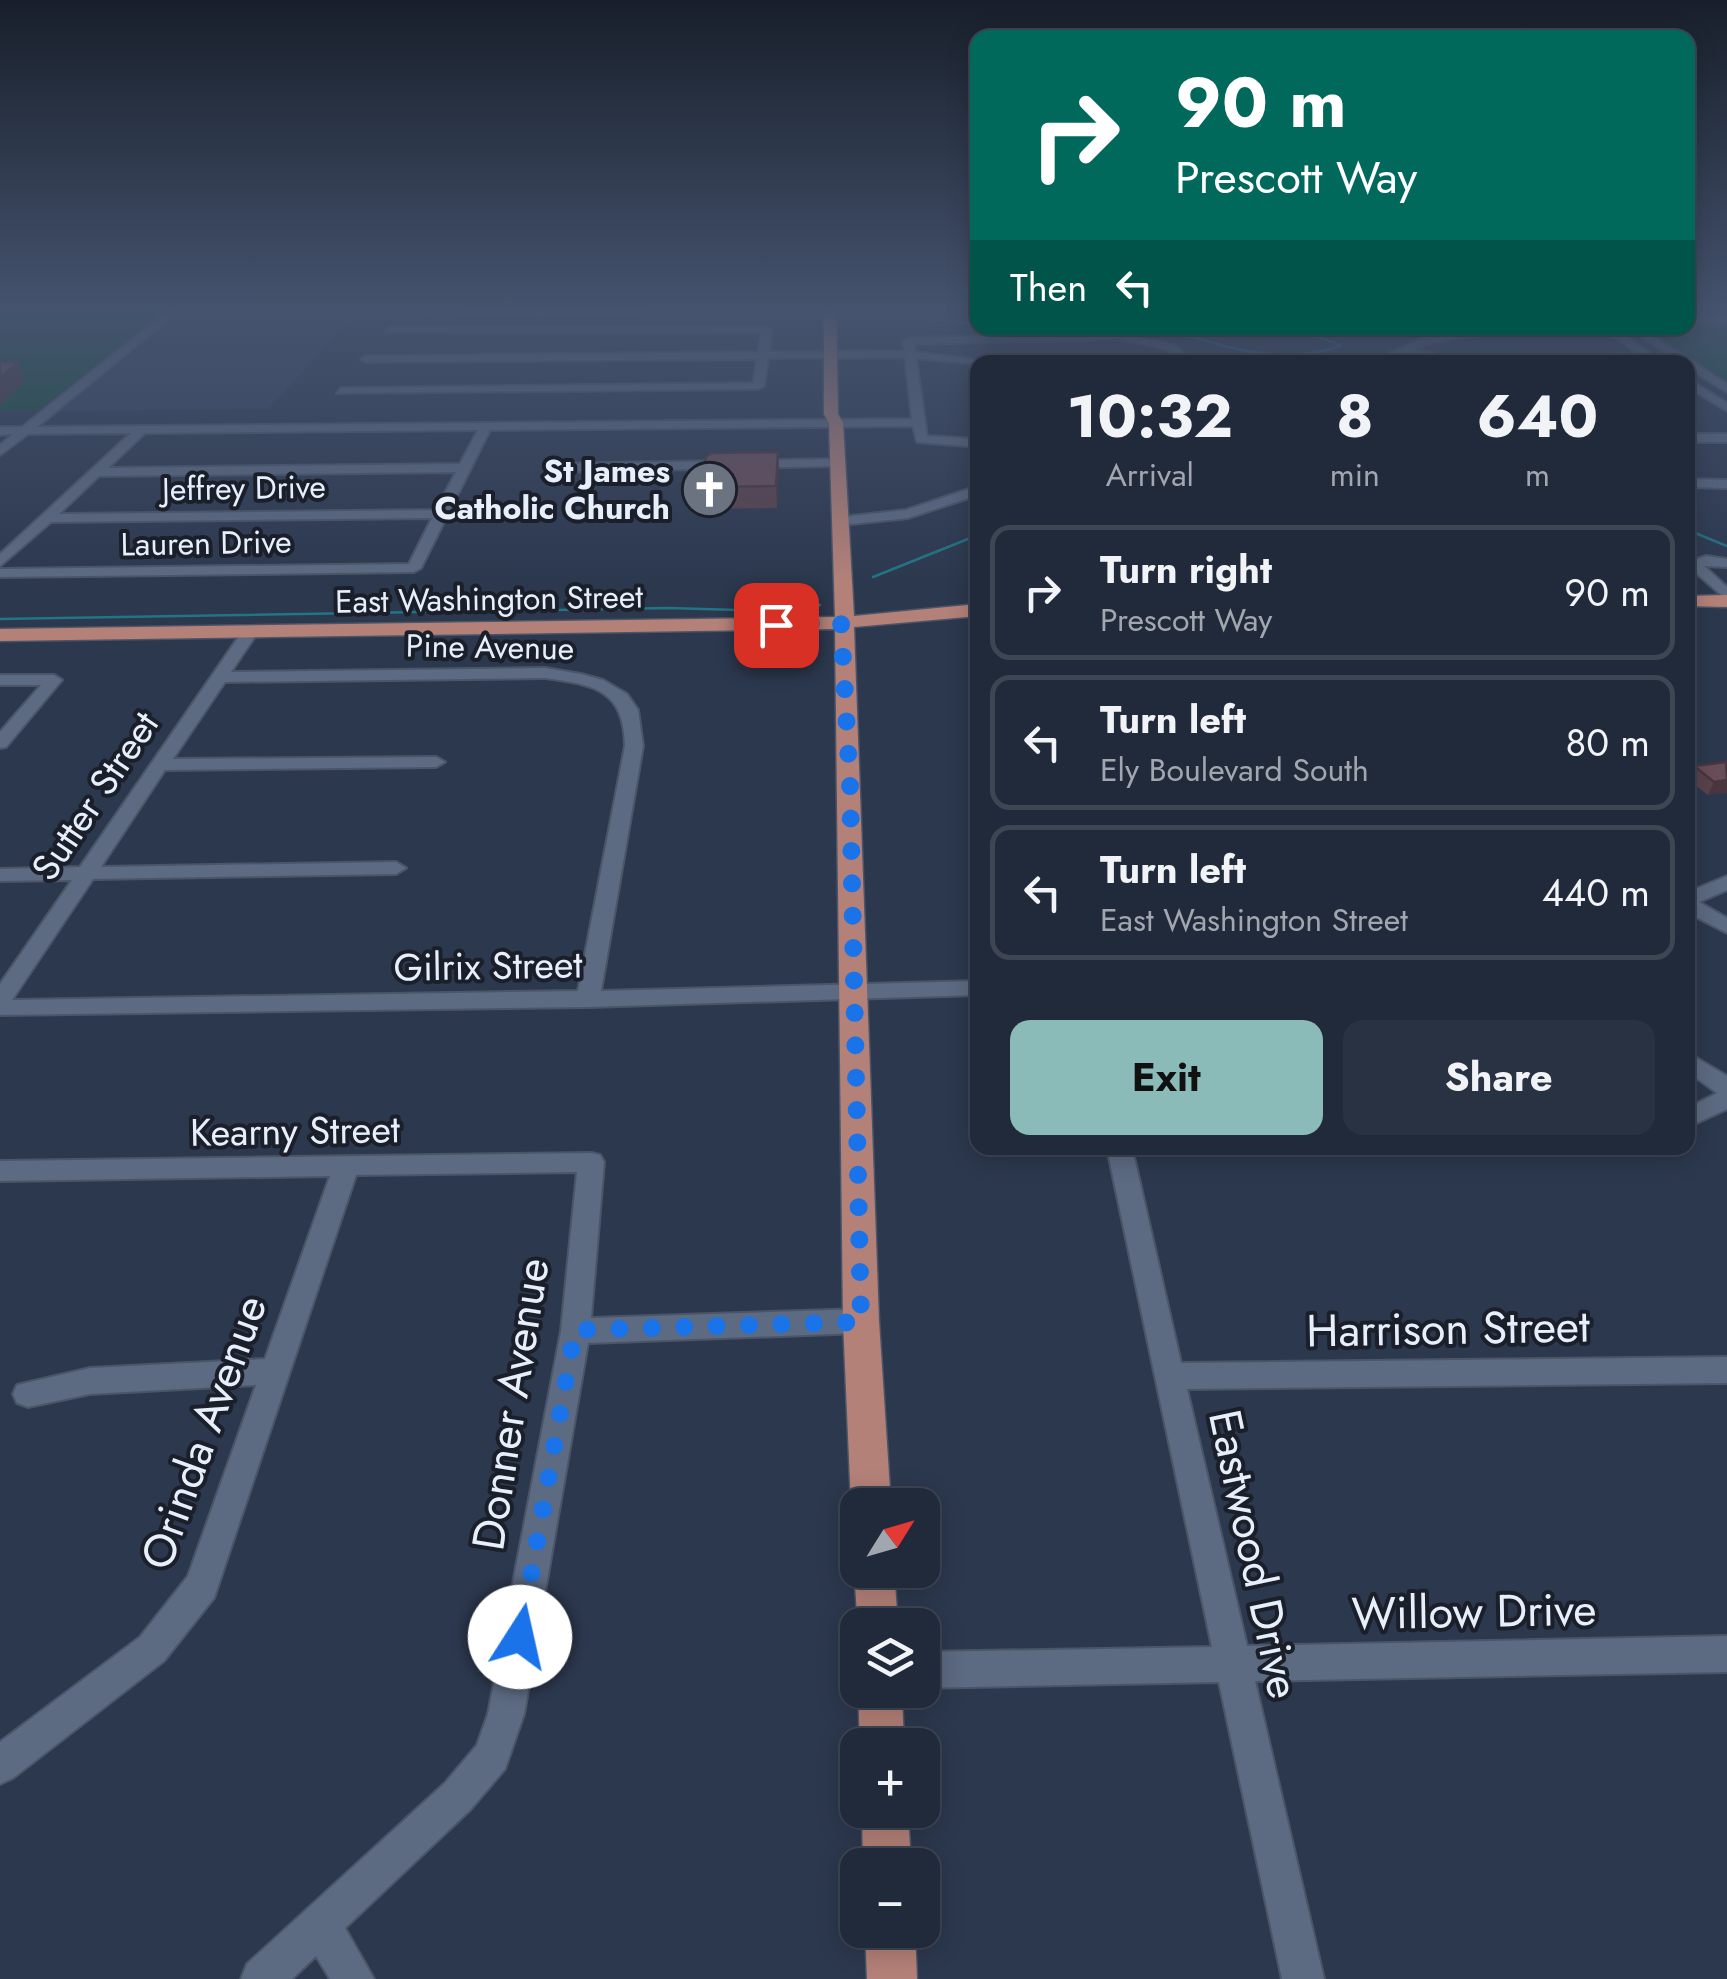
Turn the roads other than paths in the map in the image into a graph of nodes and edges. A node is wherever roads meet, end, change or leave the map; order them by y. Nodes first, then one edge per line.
1 (63, 399) edge
2 (389, 399) edge
3 (834, 399) edge
4 (916, 399) edge
5 (919, 422) junction
6 (836, 424) junction
7 (485, 426) junction
8 (369, 428) junction
9 (25, 430) junction
10 (141, 430) junction
11 (0, 431) edge
12 (1695, 438) edge
13 (1727, 438) edge
14 (970, 443) edge
15 (0, 451) edge
16 (835, 462) junction
17 (464, 468) junction
18 (552, 468) dead end
19 (97, 472) junction
20 (1695, 484) edge
21 (1727, 484) edge
22 (970, 493) edge
23 (441, 514) junction
24 (47, 518) junction
25 (842, 521) junction
26 (0, 562) edge
27 (1727, 563) edge
28 (1695, 566) edge
29 (1695, 567) edge
30 (0, 572) edge
31 (1727, 598) edge
32 (1695, 600) edge
33 (970, 611) edge
34 (841, 622) junction
35 (250, 632) junction
36 (0, 635) edge
37 (221, 677) junction
38 (0, 680) edge
39 (0, 743) edge
40 (436, 762) dead end
41 (157, 765) junction
42 (396, 868) dead end
43 (83, 873) junction
44 (0, 875) edge
45 (1727, 882) edge
46 (1695, 898) edge
47 (1695, 906) edge
48 (1727, 927) edge
49 (970, 988) edge
50 (852, 994) junction
51 (588, 1000) junction
52 (0, 1005) edge
53 (1695, 1066) edge
54 (1727, 1088) edge
55 (1727, 1099) edge
56 (1695, 1115) edge
57 (1122, 1155) edge
58 (591, 1162) joint
59 (344, 1168) junction
60 (0, 1172) edge
61 (861, 1322) junction
62 (575, 1330) junction
63 (1727, 1370) edge
64 (275, 1371) junction
65 (1170, 1376) junction
66 (28, 1394) dead end
67 (869, 1488) edge
68 (1727, 1654) edge
69 (1234, 1664) junction
70 (940, 1670) edge
71 (0, 1766) edge
72 (321, 1926) junction
73 (891, 1948) edge
74 (262, 1979) edge
75 (352, 1979) edge
76 (892, 1979) edge
77 (1303, 1979) edge

1 - 9 street
2 - 8 street
3 - 6 main road
4 - 5 street
5 - 6 street
5 - 14 street
6 - 7 street
6 - 16 main road
7 - 8 street
7 - 17 street
8 - 10 street
9 - 10 street
9 - 11 street
9 - 15 street
10 - 19 street
12 - 13 street
16 - 18 street
16 - 25 main road
17 - 19 street
17 - 23 street
19 - 24 street
20 - 21 street
22 - 25 street
23 - 24 street, Jeffrey Drive
23 - 30 street, Lauren Drive
24 - 26 street
25 - 34 main road
27 - 28 street
29 - 31 street
31 - 32 main road
33 - 34 main road, East Washington Street
34 - 35 main road, East Washington Street
34 - 50 main road
35 - 36 main road, East Washington Street
35 - 37 street, Sutter Street
37 - 41 street, Sutter Street
37 - 51 street, Pine Avenue
38 - 39 street
40 - 41 street
41 - 43 street, Sutter Street
42 - 43 street
43 - 44 street
43 - 52 street, Sutter Street
45 - 46 street
47 - 48 street
49 - 50 street, Gilrix Street
50 - 51 street, Gilrix Street
50 - 61 main road
51 - 52 street, Gilrix Street
53 - 54 street
55 - 56 street
57 - 65 street, Eastwood Drive
58 - 59 street, Kearny Street
58 - 62 street, Donner Avenue
59 - 60 street, Kearny Street
59 - 64 street, Orinda Avenue
61 - 62 street
61 - 67 main road
62 - 72 street, Donner Avenue
63 - 65 street, Harrison Street
64 - 66 street
64 - 71 street, Orinda Avenue
65 - 69 street, Eastwood Drive
68 - 69 street, Willow Drive
69 - 70 street, Willow Drive
69 - 77 street, Eastwood Drive
72 - 74 street, Donner Avenue
72 - 75 street
73 - 76 main road

